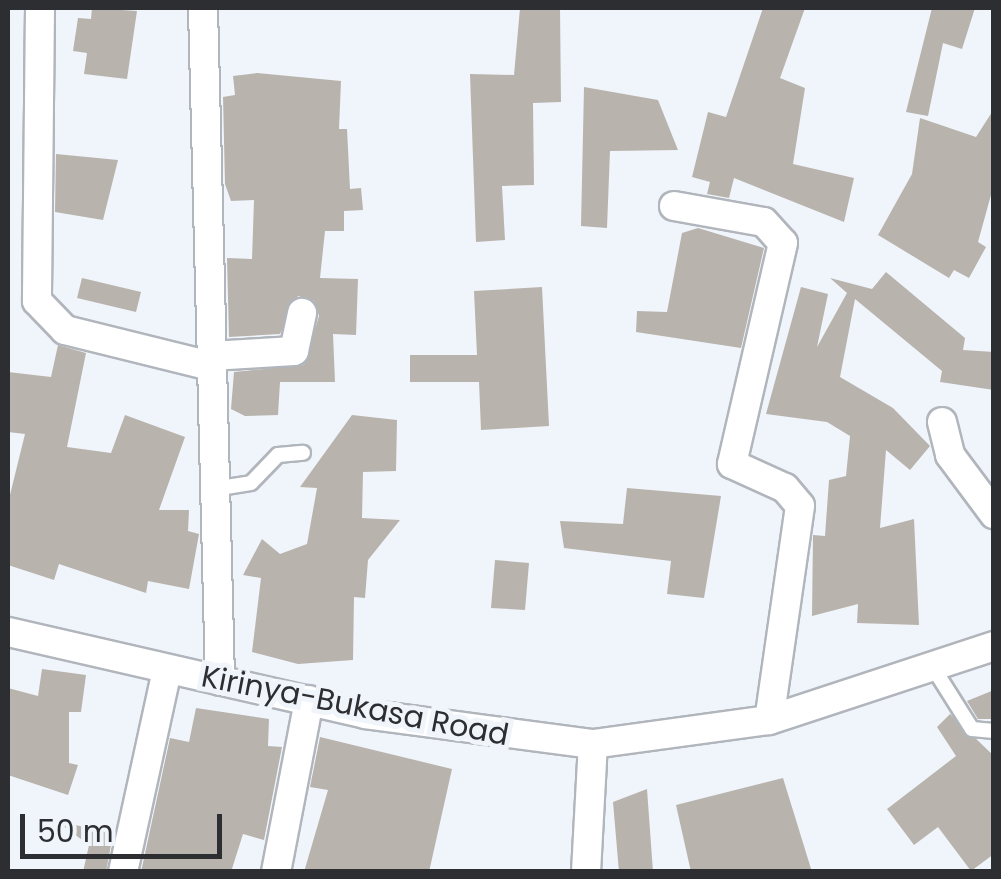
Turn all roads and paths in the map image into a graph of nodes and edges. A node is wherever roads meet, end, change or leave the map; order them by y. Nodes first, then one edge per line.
1 (40, 8) edge
2 (203, 8) edge
3 (20, 162) edge
4 (674, 206) dead end
5 (302, 313) dead end
6 (210, 361) junction
7 (942, 422) dead end
8 (302, 452) dead end
9 (220, 488) junction
10 (994, 514) edge
11 (8, 632) edge
12 (994, 646) edge
13 (934, 669) junction
14 (167, 670) junction
15 (220, 681) junction
16 (309, 700) junction
17 (769, 720) junction
18 (994, 731) edge
19 (593, 744) junction
20 (124, 872) edge
21 (276, 872) edge
22 (586, 872) edge

1 - 3 street
2 - 6 street
3 - 6 street
4 - 17 street
5 - 6 street
6 - 9 street
7 - 10 street
8 - 9 lane
9 - 15 street
11 - 14 street, Kirinya-Bukasa Road
12 - 13 street, Kirinya-Bukasa Road
13 - 17 street, Kirinya-Bukasa Road
13 - 18 lane
14 - 15 street, Kirinya-Bukasa Road
14 - 20 street
15 - 16 street, Kirinya-Bukasa Road
16 - 19 street, Kirinya-Bukasa Road
16 - 21 street
17 - 19 street, Kirinya-Bukasa Road
19 - 22 street

